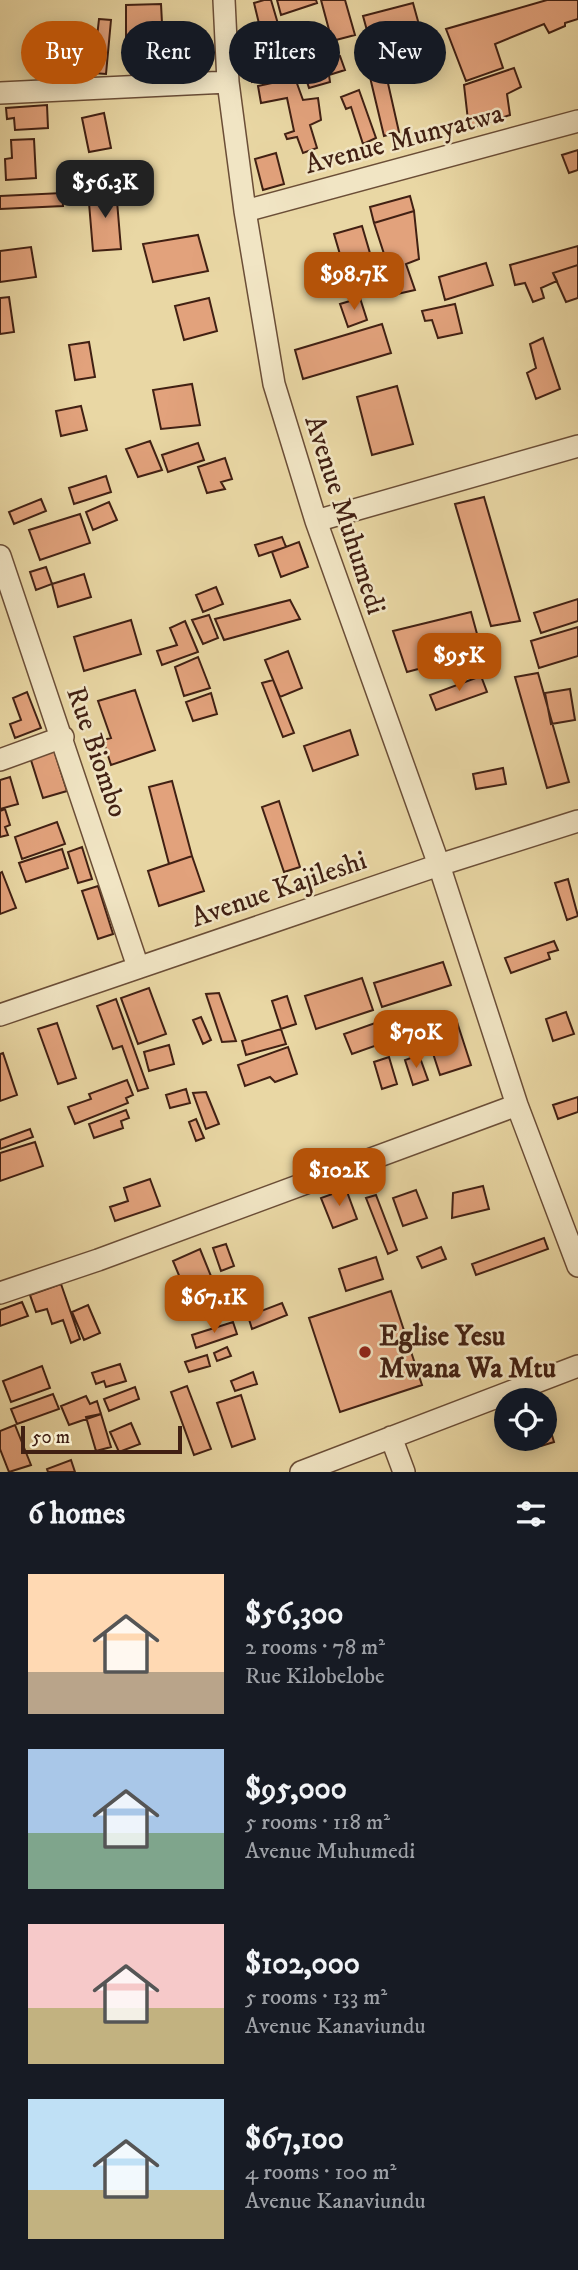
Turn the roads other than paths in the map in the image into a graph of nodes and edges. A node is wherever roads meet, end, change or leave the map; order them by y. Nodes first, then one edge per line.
1 (224, 0) edge
2 (228, 82) junction
3 (0, 93) edge
4 (578, 121) edge
5 (245, 212) junction
6 (578, 446) edge
7 (316, 521) junction
8 (0, 556) edge
9 (63, 737) junction
10 (0, 760) edge
11 (578, 821) edge
12 (439, 865) junction
13 (138, 967) junction
14 (0, 1015) edge
15 (517, 1105) junction
16 (578, 1266) edge
17 (0, 1293) edge
18 (578, 1366) edge
19 (391, 1437) junction
20 (301, 1472) edge
21 (404, 1472) edge

1 - 2 street, Avenue Muhumedi
2 - 3 street
2 - 5 street, Avenue Muhumedi
4 - 5 street, Avenue Munyatwa
5 - 7 street, Avenue Muhumedi
6 - 7 street
7 - 12 street, Avenue Muhumedi
8 - 9 street, Rue Biombo
9 - 10 street
9 - 13 street, Rue Biombo
11 - 12 street, Avenue Kajileshi
12 - 13 street, Avenue Kajileshi
12 - 15 street, Avenue Muhumedi
13 - 14 street, Avenue Kajileshi
15 - 16 street, Avenue Muhumedi
15 - 17 street
18 - 19 street
19 - 20 street
19 - 21 street

